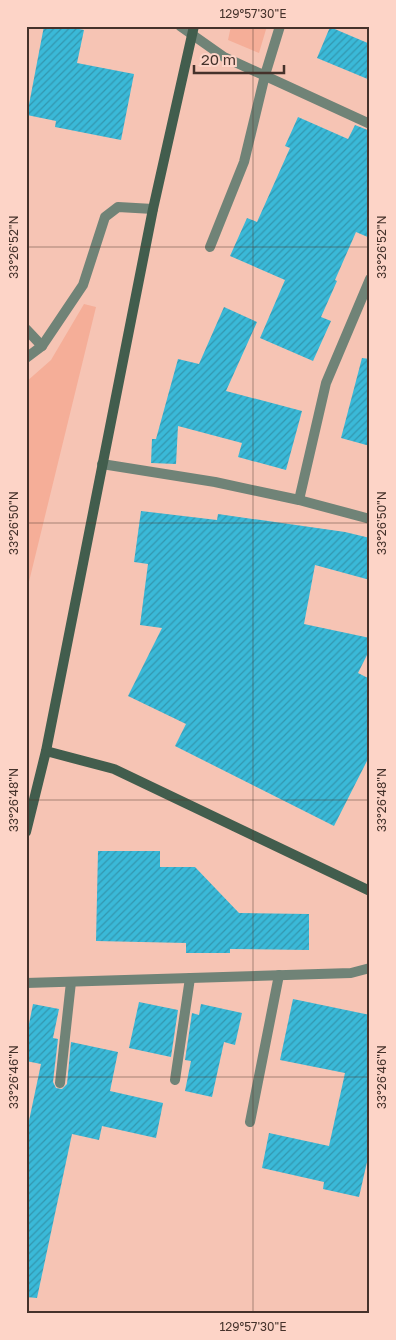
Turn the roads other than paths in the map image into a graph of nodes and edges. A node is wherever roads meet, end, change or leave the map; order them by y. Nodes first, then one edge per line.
1 (180, 26) edge
2 (280, 26) edge
3 (193, 30) edge
4 (264, 75) junction
5 (370, 124) edge
6 (153, 209) junction
7 (210, 247) dead end
8 (370, 278) edge
9 (26, 329) edge
10 (42, 346) junction
11 (26, 358) edge
12 (102, 464) junction
13 (299, 500) junction
14 (370, 519) edge
15 (46, 751) junction
16 (26, 832) edge
17 (370, 891) edge
18 (370, 968) edge
19 (279, 975) junction
20 (190, 978) junction
21 (71, 982) junction
22 (26, 983) edge
23 (175, 1080) dead end
24 (60, 1083) dead end
25 (250, 1122) dead end

1 - 3 street
2 - 4 street
3 - 4 street
3 - 6 street
4 - 5 street
4 - 7 street
6 - 10 street
6 - 12 street
8 - 13 street
9 - 10 street
10 - 11 street
12 - 13 street
12 - 15 street
13 - 14 street
15 - 16 street
15 - 17 street
18 - 19 street
19 - 20 street
19 - 25 street
20 - 21 street
20 - 23 street
21 - 22 street
21 - 24 street

